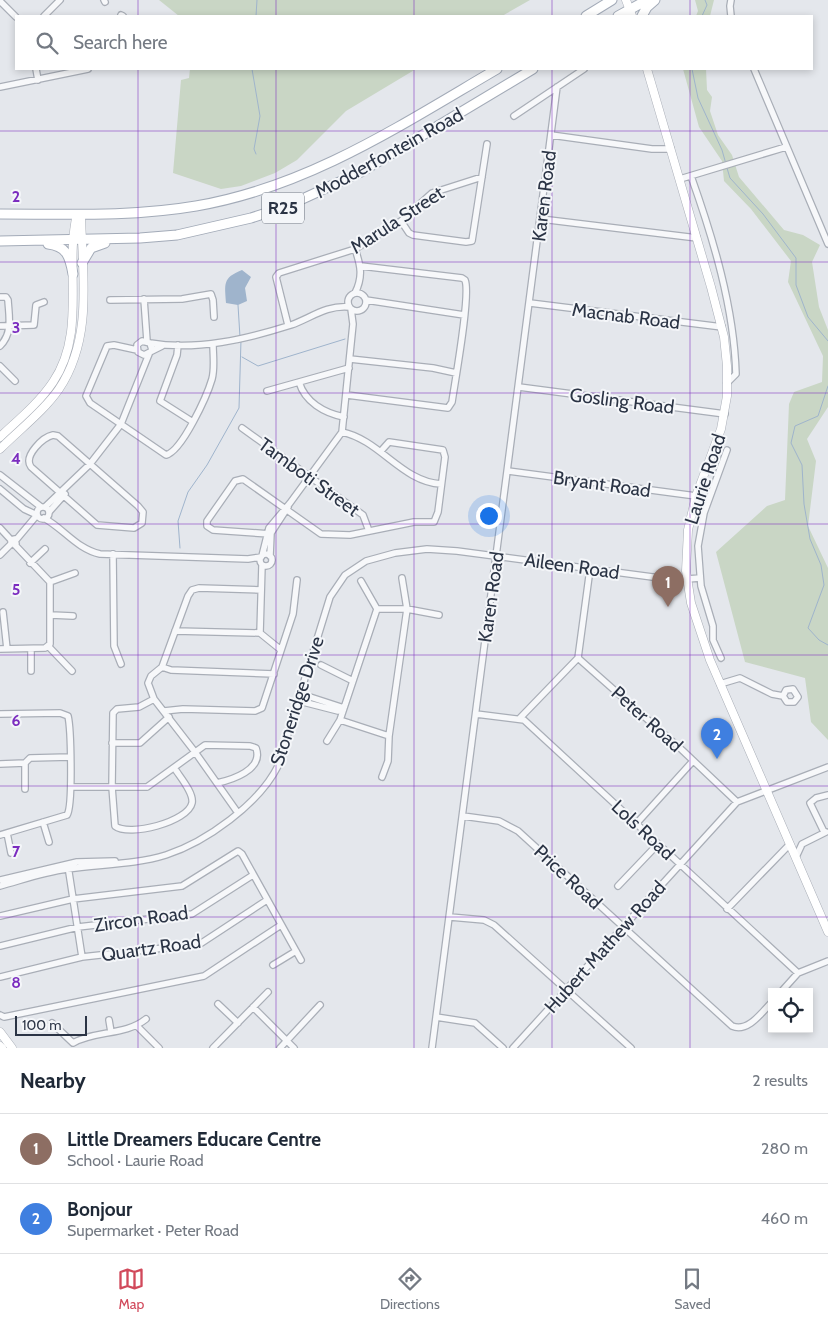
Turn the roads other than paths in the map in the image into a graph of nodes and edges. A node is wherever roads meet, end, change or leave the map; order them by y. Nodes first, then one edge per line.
1 (60, 0) edge
2 (612, 0) edge
3 (626, 0) edge
4 (646, 0) edge
5 (655, 0) edge
6 (731, 0) edge
7 (0, 1) edge
8 (631, 13) edge
9 (45, 15) edge
10 (588, 15) edge
11 (643, 15) edge
12 (731, 15) edge
13 (15, 16) edge
14 (36, 70) edge
15 (83, 70) edge
16 (494, 70) edge
17 (531, 70) edge
18 (583, 70) edge
19 (647, 70) edge
20 (754, 70) edge
21 (38, 80) junction
22 (0, 87) edge
23 (558, 87) junction
24 (514, 116) dead end
25 (552, 135) junction
26 (487, 144) dead end
27 (786, 147) junction
28 (671, 149) junction
29 (691, 176) junction
30 (482, 177) junction
31 (680, 179) junction
32 (0, 214) edge
33 (79, 214) junction
34 (541, 219) junction
35 (401, 221) junction
36 (140, 238) junction
37 (697, 238) junction
38 (77, 240) junction
39 (0, 241) edge
40 (828, 244) edge
41 (355, 249) junction
42 (82, 263) junction
43 (361, 266) junction
44 (73, 274) junction
45 (360, 283) junction
46 (722, 284) junction
47 (711, 287) junction
48 (355, 293) junction
49 (0, 297) edge
50 (348, 298) junction
51 (110, 300) dead end
52 (144, 300) junction
53 (365, 300) junction
54 (44, 302) dead end
55 (530, 303) junction
56 (337, 306) junction
57 (350, 308) junction
58 (359, 311) junction
59 (464, 315) junction
60 (214, 317) dead end
61 (353, 324) junction
62 (0, 326) edge
63 (9, 326) junction
64 (288, 326) junction
65 (722, 327) junction
66 (213, 344) junction
67 (178, 345) junction
68 (0, 346) edge
69 (144, 347) junction
70 (350, 359) junction
71 (0, 366) edge
72 (349, 368) junction
73 (456, 373) junction
74 (15, 381) dead end
75 (299, 382) junction
76 (728, 383) junction
77 (518, 387) junction
78 (267, 391) dead end
79 (346, 395) junction
80 (725, 414) junction
81 (344, 417) junction
82 (192, 422) junction
83 (121, 424) junction
84 (242, 428) dead end
85 (342, 432) junction
86 (0, 437) edge
87 (0, 449) edge
88 (727, 450) dead end
89 (381, 451) junction
90 (90, 464) junction
91 (508, 471) junction
92 (0, 476) edge
93 (309, 477) junction
94 (441, 484) junction
95 (0, 489) edge
96 (62, 494) junction
97 (696, 496) junction
98 (24, 509) junction
99 (286, 509) junction
100 (46, 510) junction
101 (40, 517) junction
102 (56, 525) junction
103 (28, 526) junction
104 (0, 528) edge
105 (369, 531) junction
106 (268, 533) junction
107 (13, 542) junction
108 (45, 549) dead end
109 (457, 551) joint
110 (114, 554) junction
111 (0, 555) edge
112 (270, 556) junction
113 (497, 556) junction
114 (263, 561) junction
115 (30, 562) junction
116 (590, 569) junction
117 (75, 573) dead end
118 (402, 578) dead end
119 (700, 578) junction
120 (297, 580) dead end
121 (687, 580) junction
122 (50, 582) junction
123 (361, 582) dead end
124 (261, 590) junction
125 (377, 609) junction
126 (407, 609) junction
127 (3, 612) dead end
128 (51, 615) junction
129 (439, 615) dead end
130 (73, 616) dead end
131 (175, 631) junction
132 (260, 633) junction
133 (49, 647) junction
134 (3, 649) edge
135 (31, 650) junction
136 (281, 650) junction
137 (578, 658) junction
138 (721, 658) dead end
139 (120, 664) dead end
140 (321, 665) dead end
141 (162, 667) junction
142 (72, 671) dead end
143 (31, 672) dead end
144 (274, 674) junction
145 (353, 681) junction
146 (720, 684) junction
147 (301, 694) junction
148 (783, 696) dead end
149 (154, 699) junction
150 (299, 701) junction
151 (343, 710) junction
152 (164, 711) junction
153 (0, 714) edge
154 (476, 714) junction
155 (169, 717) junction
156 (520, 718) junction
157 (340, 720) junction
158 (389, 736) junction
159 (328, 741) dead end
160 (112, 743) junction
161 (195, 752) junction
162 (70, 757) junction
163 (694, 761) junction
164 (25, 763) junction
165 (0, 764) edge
166 (828, 767) edge
167 (175, 769) junction
168 (382, 777) dead end
169 (218, 785) junction
170 (71, 787) junction
171 (112, 787) junction
172 (25, 788) dead end
173 (766, 791) junction
174 (828, 795) edge
175 (737, 802) junction
176 (238, 813) junction
177 (463, 816) junction
178 (43, 822) junction
179 (636, 824) junction
180 (826, 832) edge
181 (7, 833) junction
182 (0, 835) edge
183 (48, 842) dead end
184 (658, 844) junction
185 (790, 844) junction
186 (11, 853) dead end
187 (796, 857) junction
188 (680, 864) junction
189 (68, 866) junction
190 (253, 875) junction
191 (0, 880) edge
192 (0, 886) edge
193 (618, 886) dead end
194 (73, 899) junction
195 (267, 900) junction
196 (727, 909) junction
197 (0, 916) edge
198 (450, 917) junction
199 (281, 925) junction
200 (78, 927) junction
201 (623, 928) junction
202 (828, 932) edge
203 (0, 946) edge
204 (296, 951) junction
205 (82, 957) junction
206 (301, 960) dead end
207 (828, 961) edge
208 (273, 965) dead end
209 (798, 973) junction
210 (0, 977) edge
211 (785, 988) edge
212 (566, 990) junction
213 (268, 992) dead end
214 (218, 1004) dead end
215 (320, 1006) dead end
216 (768, 1006) edge
217 (253, 1008) junction
218 (0, 1015) edge
219 (436, 1017) junction
220 (146, 1019) dead end
221 (109, 1020) dead end
222 (52, 1023) dead end
223 (238, 1023) junction
224 (137, 1026) junction
225 (0, 1032) edge
226 (111, 1032) junction
227 (287, 1041) junction
228 (72, 1046) edge
229 (12, 1048) edge
230 (159, 1048) edge
231 (213, 1048) edge
232 (280, 1048) edge
233 (294, 1048) edge
234 (432, 1048) edge
235 (503, 1048) edge
236 (513, 1048) edge
237 (631, 1048) edge

1 - 9 street
2 - 10 main road
3 - 8 main road
4 - 8 main road
5 - 11 main road
6 - 12 street
7 - 13 street
14 - 21 street
15 - 21 street
16 - 33 main road, Modderfontein Road / R25
17 - 36 main road, Modderfontein Road / R25
18 - 23 street
19 - 28 main road, Laurie Road
20 - 27 street
21 - 22 street
23 - 24 street
23 - 25 street, Karen Road
25 - 28 street
25 - 34 street, Karen Road
26 - 30 street
27 - 29 street
27 - 40 street
28 - 31 main road, Laurie Road
29 - 31 street
29 - 46 street
30 - 35 street, Marula Street
30 - 35 street
31 - 37 main road, Laurie Road
32 - 33 main road, Modderfontein Road / R25
33 - 38 main road
34 - 37 street
34 - 55 street, Karen Road
35 - 41 street, Marula Street
36 - 38 main road, Modderfontein Road / R25
36 - 42 main road
37 - 47 main road, Laurie Road
38 - 39 main road, Modderfontein Road / R25
38 - 42 main road
38 - 44 main road
39 - 44 main road
41 - 43 street
41 - 64 street, Marula Street
42 - 87 main road
43 - 45 street
43 - 59 street
44 - 86 main road
45 - 48 street
45 - 53 street
46 - 47 street
46 - 76 street
47 - 65 main road, Laurie Road
48 - 50 street
48 - 53 street
49 - 63 street
50 - 56 street
50 - 57 street
51 - 52 street
52 - 60 street
52 - 69 street
53 - 58 street
53 - 59 street
54 - 63 street
55 - 65 street, Macnab Road
55 - 77 street, Karen Road
56 - 57 street
56 - 64 street
57 - 58 street
57 - 61 street
58 - 61 street
59 - 73 street
61 - 70 street
62 - 63 street
63 - 68 street
64 - 66 street
65 - 76 main road, Laurie Road
66 - 67 street
66 - 82 street
67 - 69 street
67 - 82 street
69 - 83 street
69 - 83 street
70 - 72 street
70 - 73 street
71 - 74 street
72 - 75 street
72 - 79 street
73 - 79 street
75 - 78 street
75 - 81 street
76 - 80 main road, Laurie Road
77 - 80 street, Gosling Road
77 - 91 street, Karen Road
79 - 81 street
80 - 97 main road, Laurie Road
81 - 85 street
82 - 83 street
83 - 90 street
84 - 93 street, Tamboti Street
85 - 89 street
85 - 93 street
88 - 119 street
89 - 94 street
89 - 94 street
90 - 96 street
90 - 96 street
90 - 96 street
91 - 97 street, Bryant Road
91 - 113 street, Karen Road
92 - 100 street
93 - 99 street
93 - 105 street, Tamboti Street
94 - 105 street
95 - 98 street
96 - 100 street
97 - 121 main road, Laurie Road
98 - 101 street
98 - 103 street
99 - 105 street
99 - 106 street
99 - 106 street
100 - 101 street
100 - 101 street
100 - 102 street
101 - 102 street
101 - 103 street
102 - 110 street
103 - 107 street
104 - 107 street
106 - 112 street
106 - 114 street
107 - 111 street
107 - 115 street
108 - 115 street
109 - 113 street, Aileen Road
109 - 147 street, Stoneridge Drive
110 - 114 street
110 - 139 street
112 - 114 street
112 - 114 street
113 - 116 street, Aileen Road
113 - 154 street, Karen Road
114 - 124 street
115 - 122 street
116 - 121 street, Aileen Road
116 - 137 street
117 - 122 street
118 - 126 street
119 - 121 street, Aileen Road
119 - 138 street
120 - 136 street
121 - 146 main road, Laurie Road
122 - 128 street
123 - 125 street
124 - 131 street
124 - 132 street
125 - 126 street
125 - 145 street
126 - 129 street
126 - 158 street
127 - 134 street
128 - 130 street
128 - 133 street
131 - 132 street
131 - 141 street
132 - 136 street
133 - 135 street
133 - 142 street
134 - 135 street
135 - 143 street
136 - 144 street
137 - 156 street
137 - 163 street, Peter Road
140 - 145 street
141 - 144 street
141 - 149 street
144 - 152 street
145 - 151 street
146 - 148 street
146 - 173 main road, Laurie Road
147 - 150 street, Stoneridge Drive
147 - 151 street
149 - 152 street
149 - 160 street
150 - 151 street
150 - 176 street, Stoneridge Drive
151 - 157 street
152 - 155 street
153 - 162 street
154 - 156 street
154 - 177 street, Karen Road
155 - 160 street
155 - 161 street
156 - 179 street, Lols Road
157 - 158 street
157 - 159 street
158 - 168 street
160 - 171 street
161 - 167 street
161 - 169 street
161 - 169 street
162 - 164 street
162 - 170 street
163 - 175 street, Peter Road
163 - 179 street
164 - 165 street
164 - 172 street
166 - 173 street, Hubert Mathew Road
167 - 171 street
167 - 171 street
169 - 176 street
170 - 171 street
170 - 178 street
173 - 175 street, Hubert Mathew Road
173 - 185 main road, Laurie Road
174 - 180 street
175 - 188 street, Hubert Mathew Road
176 - 189 street, Stoneridge Drive
177 - 198 street, Karen Road
177 - 201 street, Price Road
178 - 181 street
178 - 183 street
179 - 184 street, Lols Road
180 - 187 street
181 - 182 street
181 - 186 street
184 - 188 street, Lols Road
184 - 193 street
185 - 187 main road, Laurie Road
185 - 196 street
187 - 202 main road, Laurie Road
188 - 196 street, Lols Road
188 - 201 street, Hubert Mathew Road
189 - 191 street, Stoneridge Drive
189 - 192 street, Stoneridge Drive
189 - 194 street
190 - 194 street
190 - 195 street
190 - 200 street, Zircon Road
194 - 197 street
194 - 200 street
195 - 199 street
195 - 205 street, Quartz Road
196 - 209 street, Lols Road
198 - 212 street
198 - 219 street, Karen Road
199 - 204 street
199 - 218 street
200 - 203 street, Zircon Road
200 - 205 street
201 - 212 street, Hubert Mathew Road
201 - 216 street, Price Road
204 - 206 street
204 - 208 street
205 - 210 street, Quartz Road
207 - 209 street
209 - 211 street
212 - 236 street, Hubert Mathew Road
212 - 237 street
213 - 217 street
214 - 223 street
215 - 227 street
217 - 223 street
217 - 227 street
219 - 234 street, Karen Road
219 - 235 street
220 - 224 street
221 - 226 street
222 - 228 street
223 - 231 street
224 - 226 street
224 - 230 street
225 - 229 main road
226 - 228 street
227 - 232 street
227 - 233 street

